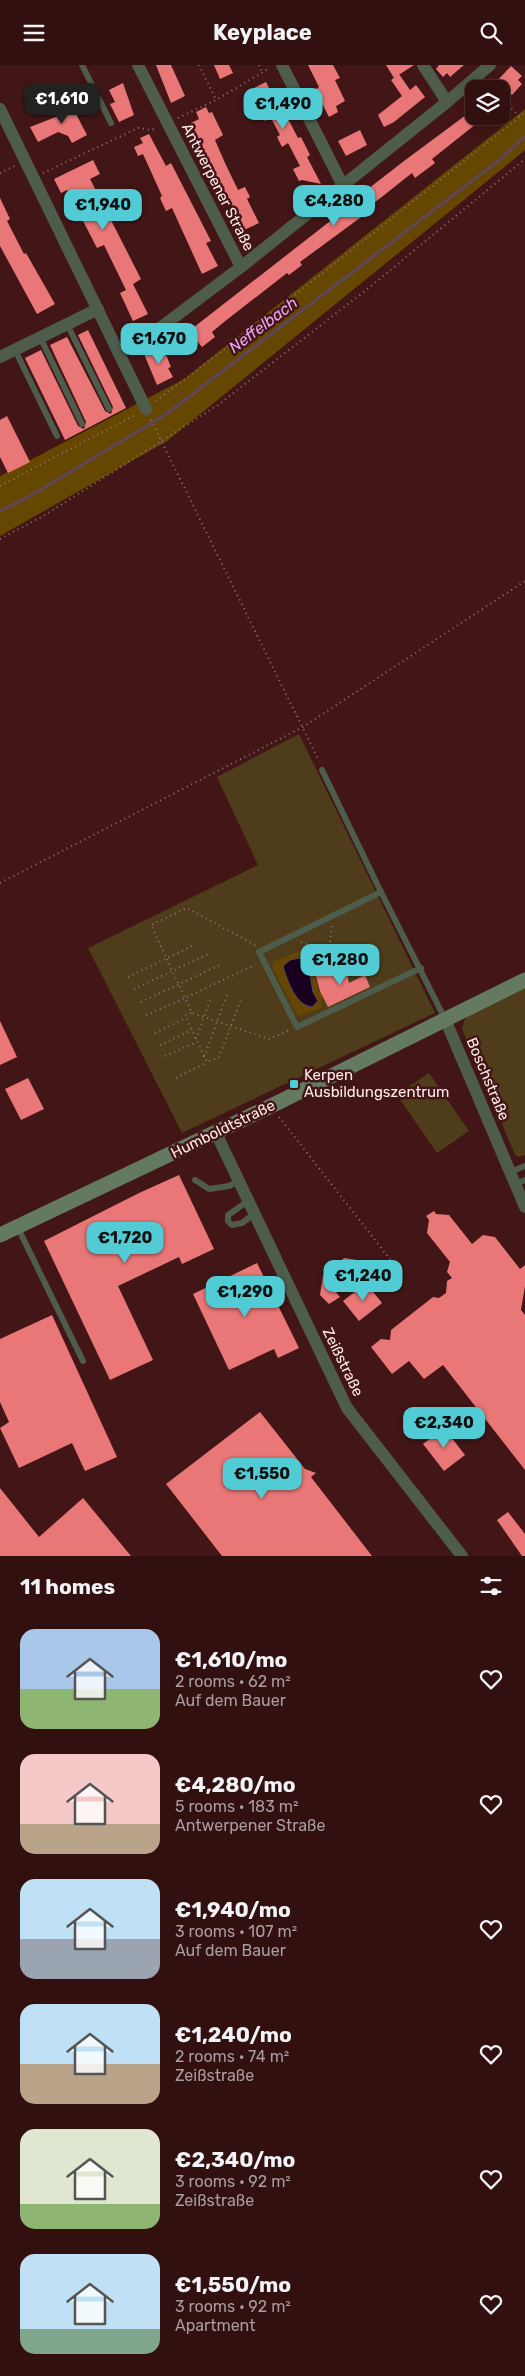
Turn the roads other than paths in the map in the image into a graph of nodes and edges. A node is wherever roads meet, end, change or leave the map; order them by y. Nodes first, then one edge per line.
1 (82, 65) edge
2 (138, 65) edge
3 (282, 65) edge
4 (423, 65) edge
5 (490, 65) edge
6 (447, 102) junction
7 (0, 109) edge
8 (111, 123) dead end
9 (343, 186) junction
10 (241, 267) junction
11 (98, 309) junction
12 (67, 324) junction
13 (40, 337) junction
14 (15, 350) junction
15 (120, 352) junction
16 (0, 357) edge
17 (109, 409) dead end
18 (146, 409) road end
19 (82, 424) dead end
20 (57, 435) dead end
21 (322, 770) road end
22 (381, 892) junction
23 (420, 968) junction
24 (525, 980) edge
25 (445, 1019) junction
26 (216, 1133) junction
27 (525, 1166) edge
28 (510, 1172) junction
29 (195, 1180) dead end
30 (239, 1181) junction
31 (520, 1182) edge
32 (248, 1201) junction
33 (525, 1207) edge
34 (254, 1214) junction
35 (18, 1227) junction
36 (0, 1235) edge
37 (83, 1361) dead end
38 (462, 1556) edge

1 - 8 lane
2 - 10 street, Antwerpener Straße
3 - 9 street
4 - 6 street
5 - 6 street, Antwerpener Straße
6 - 9 street, Antwerpener Straße
7 - 11 street
9 - 10 street, Antwerpener Straße
10 - 15 street, Antwerpener Straße
11 - 12 street
11 - 15 street
12 - 13 street
12 - 17 lane
13 - 14 street
13 - 19 lane
14 - 16 street
14 - 20 lane
15 - 18 street
21 - 22 lane
22 - 23 lane
22 - 23 lane
23 - 25 lane
24 - 25 street, Humboldtstraße
25 - 26 street, Humboldtstraße
25 - 28 street, Boschstraße
26 - 30 street, Zeißstraße
26 - 35 street, Humboldtstraße
27 - 28 lane
28 - 31 street, Boschstraße
29 - 30 lane
30 - 32 street, Zeißstraße
31 - 33 street, Boschstraße
32 - 34 street, Zeißstraße
32 - 34 lane
34 - 38 street, Zeißstraße
35 - 36 street, Humboldtstraße
35 - 37 lane

